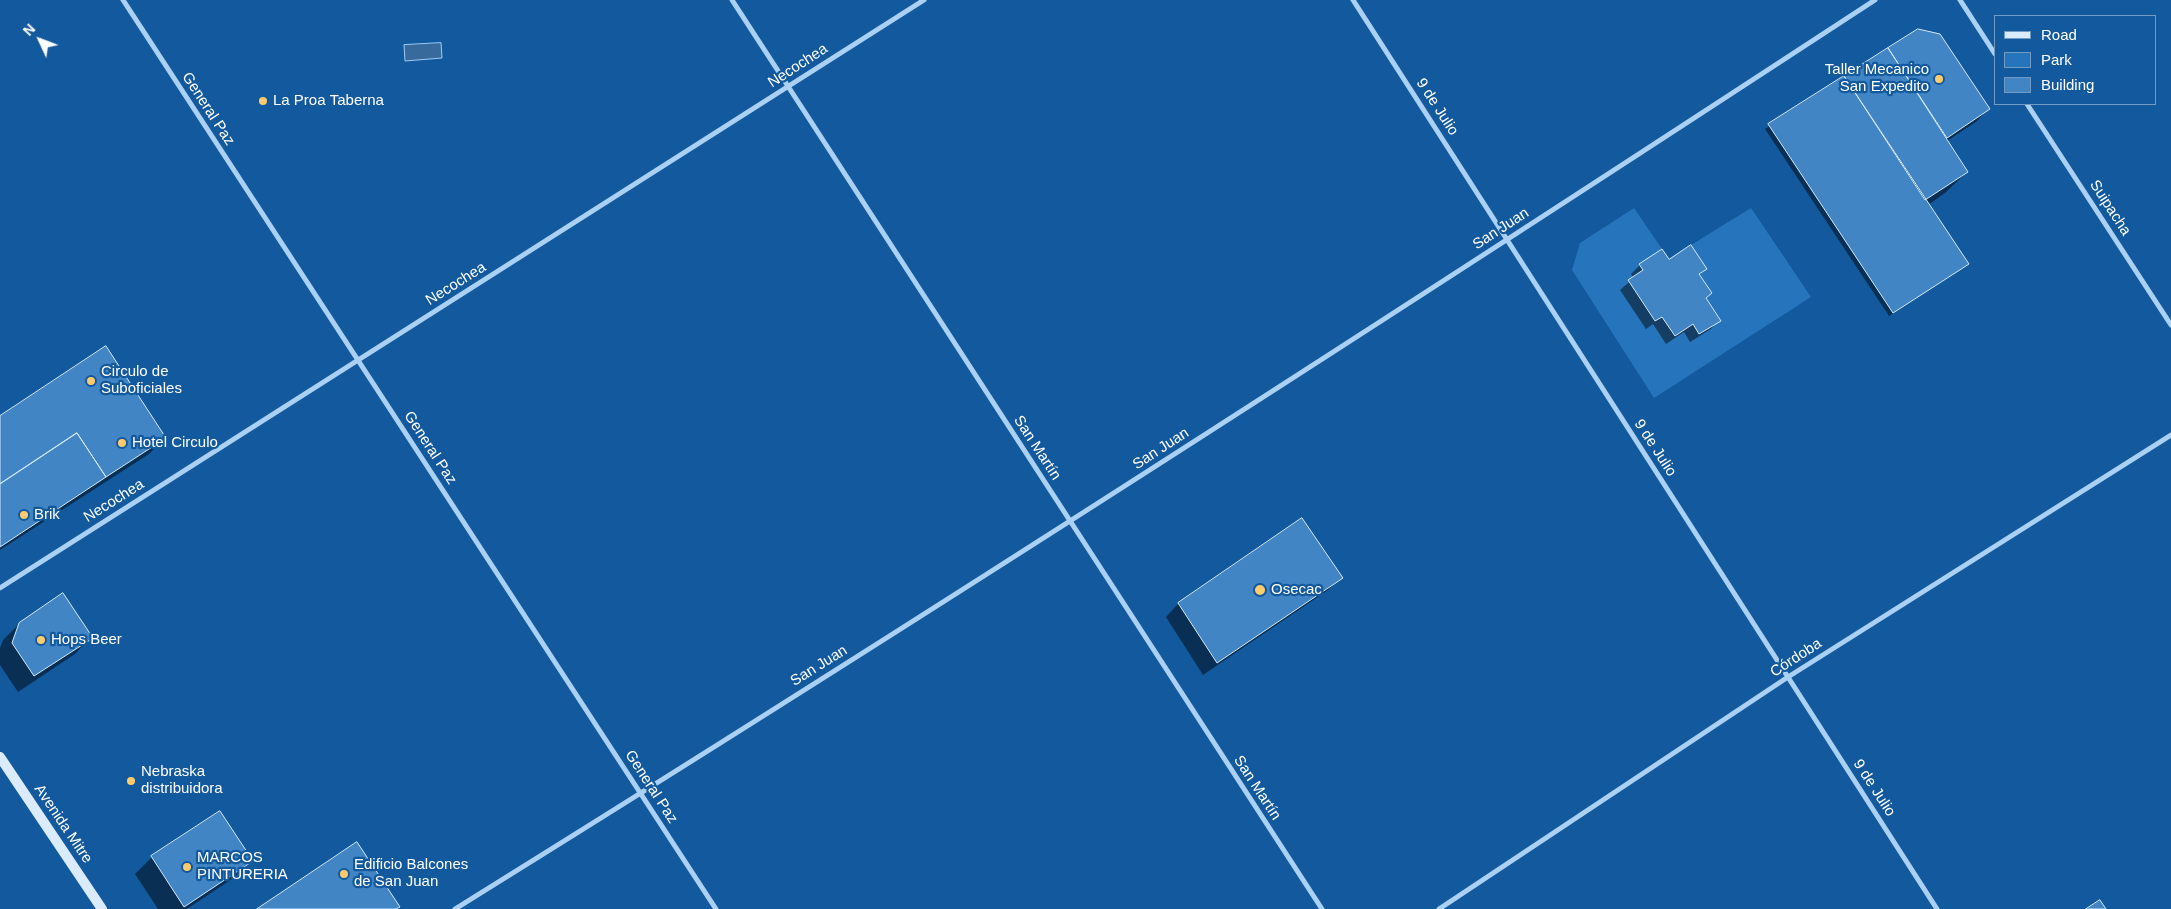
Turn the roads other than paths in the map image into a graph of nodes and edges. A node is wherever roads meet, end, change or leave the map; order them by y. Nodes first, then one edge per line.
1 (122, 0) edge
2 (732, 0) edge
3 (924, 0) edge
4 (1353, 0) edge
5 (1875, 0) edge
6 (1960, 0) edge
7 (1994, 52) edge
8 (788, 87) junction
9 (2028, 105) edge
10 (1507, 240) junction
11 (2171, 325) edge
12 (358, 361) junction
13 (2171, 435) edge
14 (1070, 522) junction
15 (0, 588) edge
16 (1788, 677) junction
17 (0, 757) edge
18 (641, 794) junction
19 (102, 909) edge
20 (454, 909) edge
21 (716, 909) edge
22 (1322, 909) edge
23 (1440, 909) edge
24 (1937, 909) edge

1 - 12 street, General Paz
2 - 8 street, San Martín
3 - 8 street, Necochea
4 - 10 street, 9 de Julio
5 - 10 street, San Juan
6 - 7 street
8 - 12 street, Necochea
8 - 14 street, San Martín
9 - 11 street, Suipacha
10 - 14 street, San Juan
10 - 16 street, 9 de Julio
12 - 15 street, Necochea
12 - 18 street, General Paz
13 - 16 street, Córdoba
14 - 18 street, San Juan
14 - 22 street, San Martín
16 - 23 street, Córdoba
16 - 24 street, 9 de Julio
17 - 19 main road, Avenida Mitre
18 - 20 street, San Juan
18 - 21 street, General Paz

